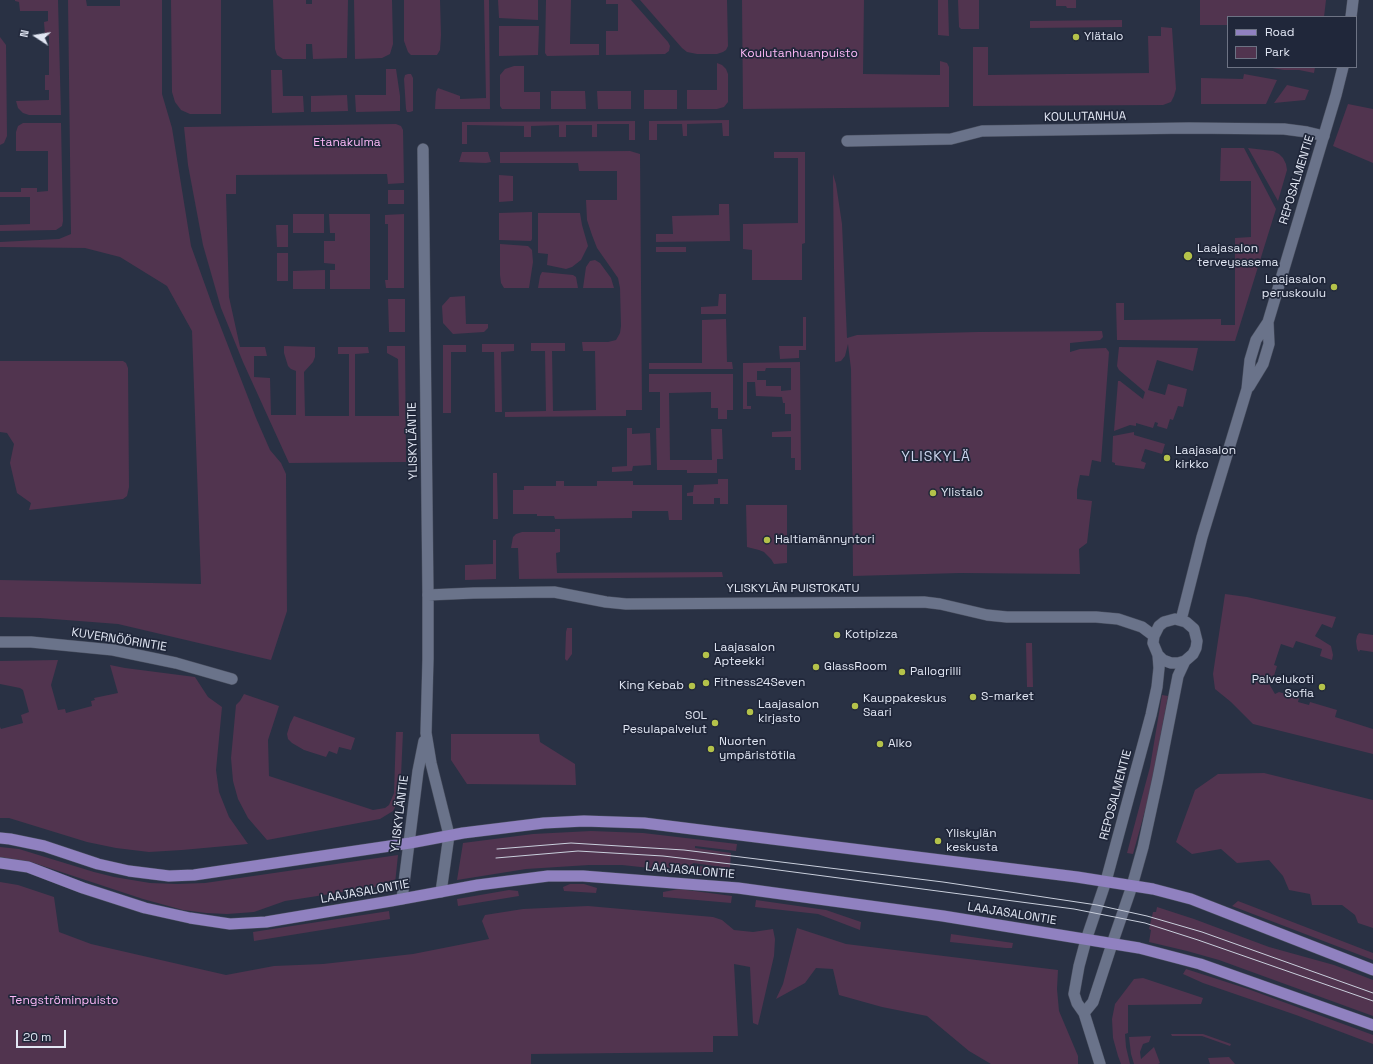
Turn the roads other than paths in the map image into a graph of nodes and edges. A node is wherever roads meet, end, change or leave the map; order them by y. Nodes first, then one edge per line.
1 (1353, 0) edge
2 (1351, 16) edge
3 (1343, 68) edge
4 (1324, 136) junction
5 (847, 141) dead end
6 (423, 149) dead end
7 (428, 595) junction
8 (1181, 620) junction
9 (1154, 636) junction
10 (0, 642) edge
11 (1158, 655) junction
12 (1186, 661) junction
13 (232, 679) dead end
14 (426, 733) junction
15 (449, 836) junction
16 (0, 838) edge
17 (410, 843) junction
18 (0, 863) edge
19 (1106, 881) junction
20 (1132, 886) junction
21 (441, 892) junction
22 (402, 899) junction
23 (1086, 940) junction
24 (1112, 944) junction
25 (1373, 970) edge
26 (1084, 1014) junction
27 (1373, 1025) edge
28 (1100, 1064) edge

1 - 2 street
3 - 4 street, REPOSALMENTIE
4 - 5 street, KOULUTANHUA
4 - 8 street, REPOSALMENTIE
6 - 7 street, YLISKYLÄNTIE
7 - 9 street, YLISKYLÄN PUISTOKATU
7 - 14 street, YLISKYLÄNTIE
8 - 9 street
8 - 12 street
9 - 11 street
10 - 13 street, KUVERNÖÖRINTIE
11 - 12 street
11 - 19 street, REPOSALMENTIE
12 - 20 street
14 - 15 street, YLISKYLÄNTIE
14 - 17 street, YLISKYLÄNTIE
15 - 17 main road
15 - 19 main road
15 - 21 street, YLISKYLÄNTIE
16 - 17 main road
17 - 22 street, YLISKYLÄNTIE
18 - 22 main road, LAAJASALONTIE
19 - 20 main road
19 - 23 street, REPOSALMENTIE
20 - 24 street
20 - 25 main road
21 - 22 main road, LAAJASALONTIE
21 - 23 main road, LAAJASALONTIE
23 - 24 main road, LAAJASALONTIE
23 - 26 street, REPOSALMENTIE
24 - 26 street
24 - 27 main road, LAAJASALONTIE
26 - 28 street, REPOSALMENTIE

